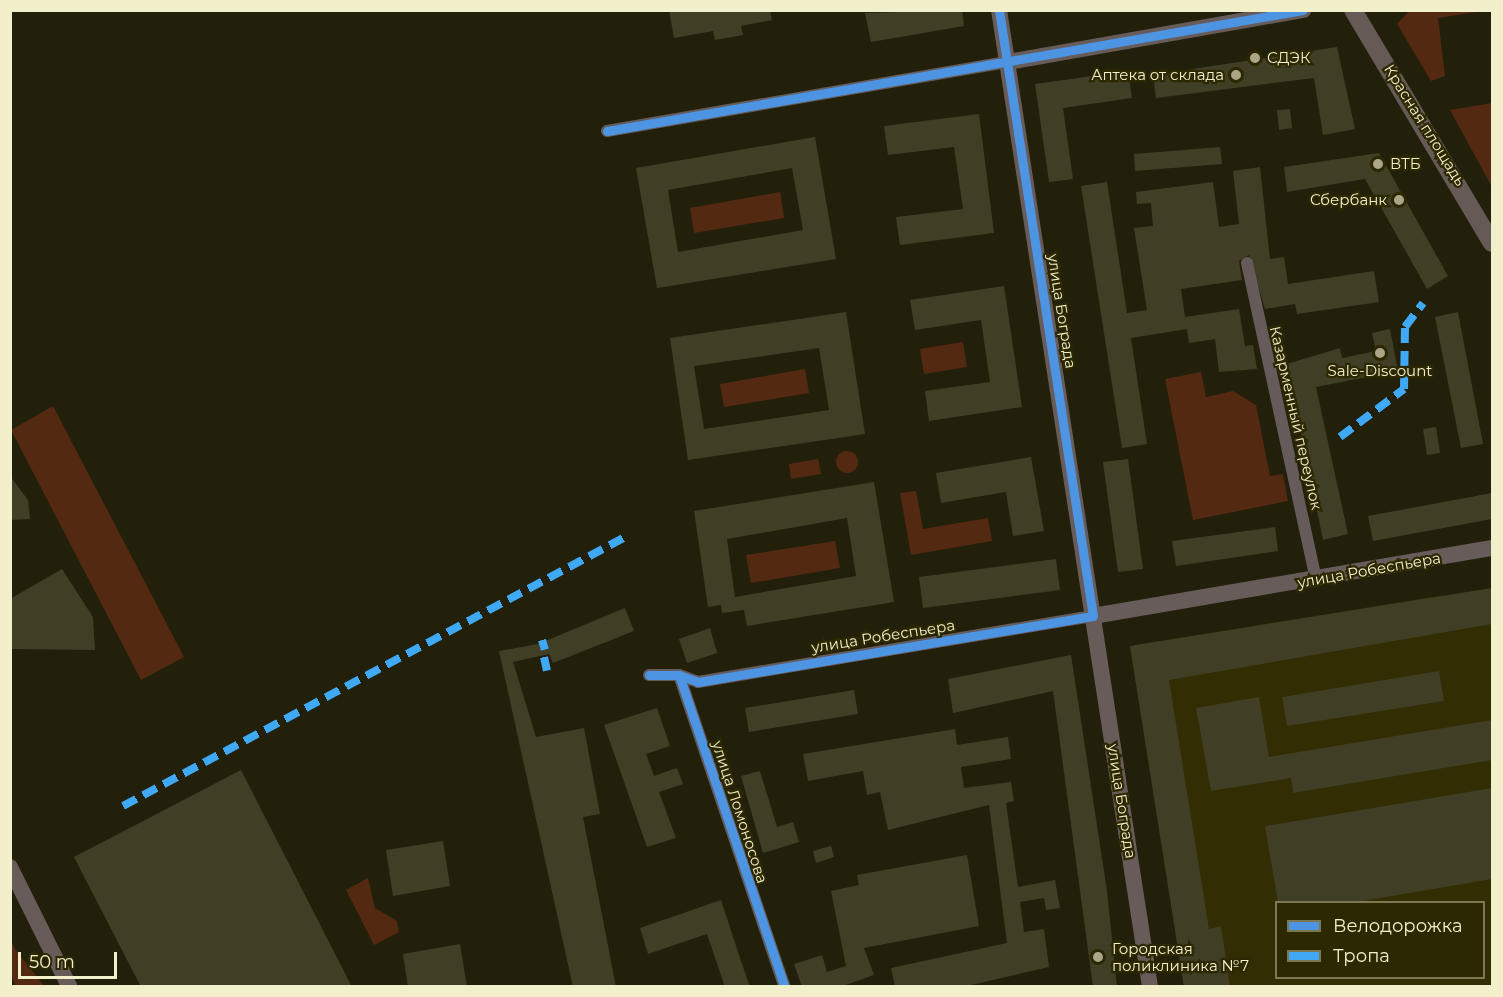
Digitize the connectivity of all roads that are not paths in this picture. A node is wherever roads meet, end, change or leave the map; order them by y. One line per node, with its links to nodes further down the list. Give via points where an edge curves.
1 (999, 10): 4 (main road, улица Бограда)
2 (1304, 10): 4 (main road)
3 (1353, 10): 6 (main road, Красная площадь)
4 (1008, 62): 5 (street); 10 (main road, улица Бограда)
5 (607, 131)
6 (1492, 243)
7 (1246, 263): 9 (street, Казарменный переулок)
8 (1492, 548): 9 (main road, улица Робеспьера)
9 (1316, 580): 10 (main road, улица Робеспьера)
10 (1093, 616): 12 (street, улица Робеспьера, via 698,682); 16 (main road, улица Бограда)
11 (649, 675): 12 (street)
12 (679, 675): 15 (street, улица Ломоносова)
13 (10, 867): 14 (main road)
14 (69, 987)
15 (784, 987)
16 (1150, 987)

